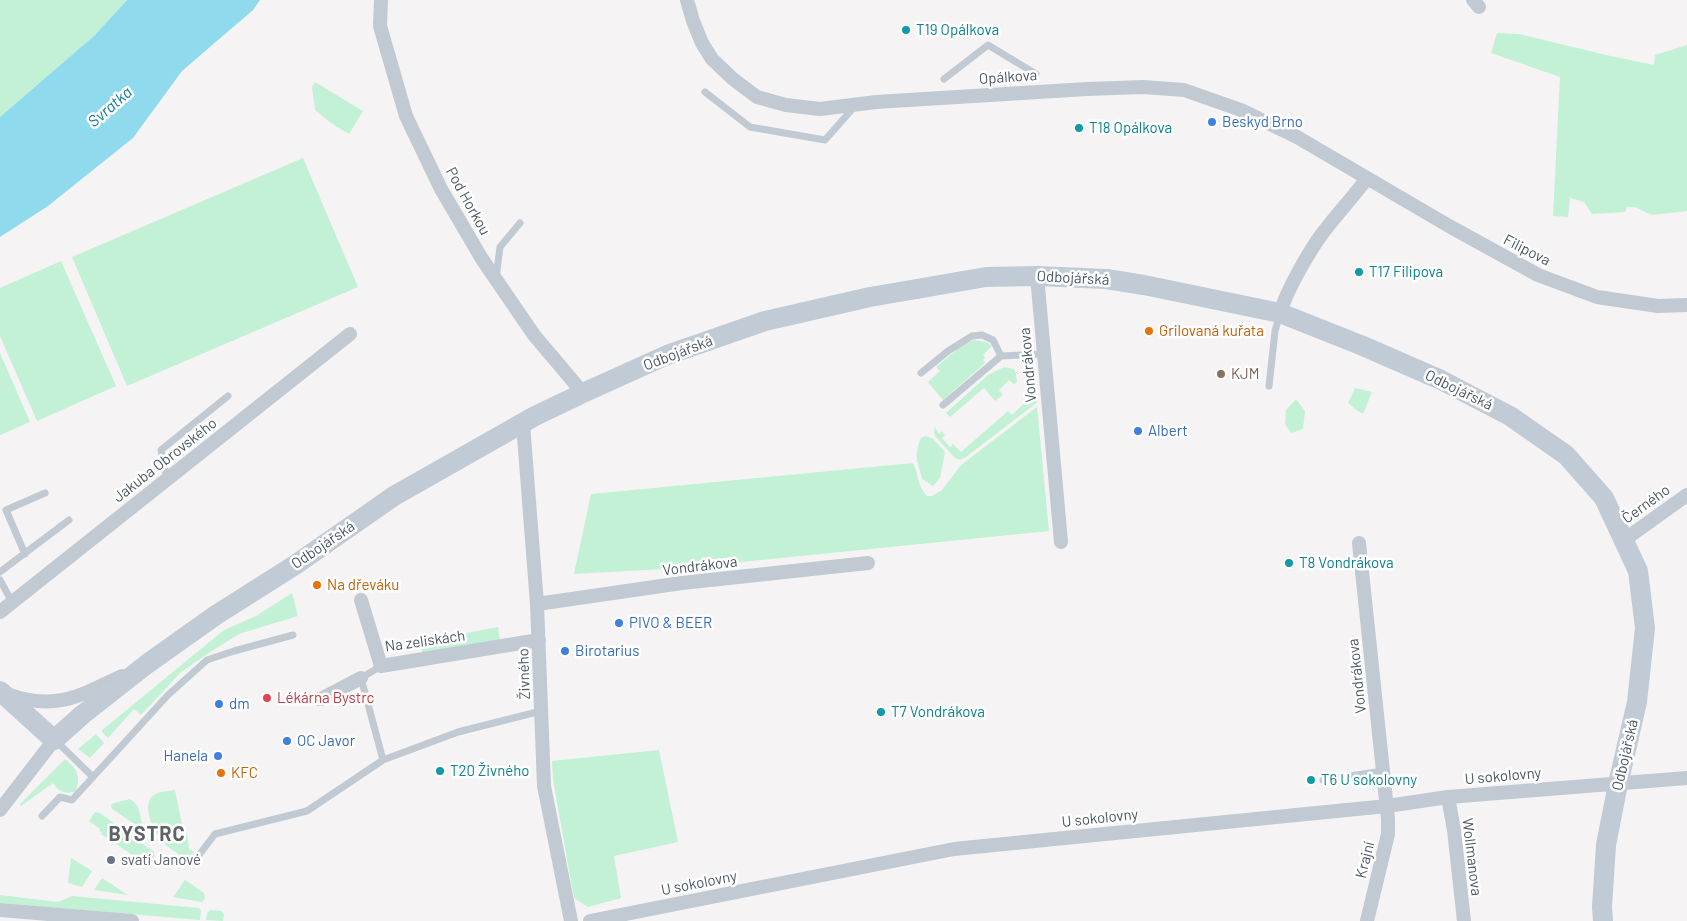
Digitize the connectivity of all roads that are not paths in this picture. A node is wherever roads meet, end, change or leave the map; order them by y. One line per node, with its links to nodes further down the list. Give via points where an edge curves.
1 (381, 0): 10 (street, Pod Horkou, via 380,26 406,116 441,189)
2 (687, 0): 6 (street, Opálkova, via 692,21 712,59 756,96 786,105 820,109)
3 (1036, 74): 4 (lane, via 988,45)
4 (944, 79)
5 (705, 92): 6 (lane, via 750,128 825,140)
6 (855, 106): 7 (street, Opálkova, via 1087,89 1143,87 1184,90 1241,110 1297,137)
7 (1367, 178): 11 (street, Filipova, via 1538,275 1597,296 1658,306); 12 (street, via 1318,239 1284,299)
8 (520, 223): 10 (lane, via 500,247)
9 (1036, 276): 12 (street, Odbojářská, via 1106,279); 14 (street, Vondrákova); 18 (street, Odbojářská, via 986,277 870,297 765,321 667,355)
10 (496, 278): 18 (street, Pod Horkou, via 534,335)
11 (1687, 305)
12 (1280, 313): 17 (lane, via 1274,332); 26 (street, Odbojářská, via 1441,380 1510,416 1566,455 1604,498)
13 (350, 334): 22 (street, Jakuba Obrovského)
14 (1043, 354): 15 (lane); 27 (street, Vondrákova)
15 (1001, 356): 16 (lane, via 993,340 972,336 948,350); 20 (lane)
16 (922, 373)
17 (1269, 386)
18 (583, 393): 21 (street, Odbojářská)
19 (228, 396): 22 (lane, via 161,450)
20 (943, 405)
21 (523, 424): 35 (street, Živného); 39 (street, Odbojářská, via 394,496)
22 (167, 479): 34 (street, Jakuba Obrovského)
23 (45, 493): 29 (lane, via 6,510)
24 (1687, 495): 26 (street, Černého)
25 (69, 520): 29 (lane)
26 (1624, 540): 51 (street, Odbojářská, via 1638,571 1645,628 1637,702)
27 (1061, 542)
28 (1359, 543): 47 (street, Vondrákova)
29 (25, 554): 31 (lane)
30 (868, 563): 35 (street, Vondrákova)
31 (0, 572)
32 (0, 580): 34 (lane)
33 (361, 600): 40 (street, Na zeliskách)
34 (12, 602): 36 (street, Jakuba Obrovského)
35 (537, 604): 38 (street, Živného)
36 (0, 612)
37 (293, 635): 48 (lane, via 207,660 168,695)
38 (539, 640): 40 (street, Na zeliskách); 44 (street, Živného)
39 (147, 664): 42 (street, Odbojářská, via 65,700 27,701); 45 (street, Odbojářská)
40 (381, 666): 41 (lane)
41 (361, 678): 43 (street); 46 (lane)
42 (0, 691): 45 (street)
43 (318, 699)
44 (541, 711): 46 (lane, via 458,732); 59 (street, Živného, via 544,786)
45 (54, 740): 48 (lane); 54 (street)
46 (383, 760): 56 (lane, via 307,811 215,834)
47 (1383, 771): 50 (lane); 53 (street, Vondrákova)
48 (93, 777): 55 (lane, via 72,800 60,797)
49 (1687, 778): 51 (street, U sokolovny)
50 (1324, 780)
51 (1618, 784): 52 (street, U sokolovny); 63 (street, Odbojářská, via 1606,845)
52 (1448, 797): 53 (street, U sokolovny); 62 (street, Wollmanova)
53 (1387, 806): 60 (street, U sokolovny, via 954,849); 61 (street, Krajní, via 1388,834)
54 (0, 810)
55 (42, 816)
56 (199, 856)
57 (0, 910): 58 (street)
58 (132, 921)
59 (571, 921)
60 (590, 921)
61 (1367, 921)
62 (1464, 921)
63 (1604, 921)

